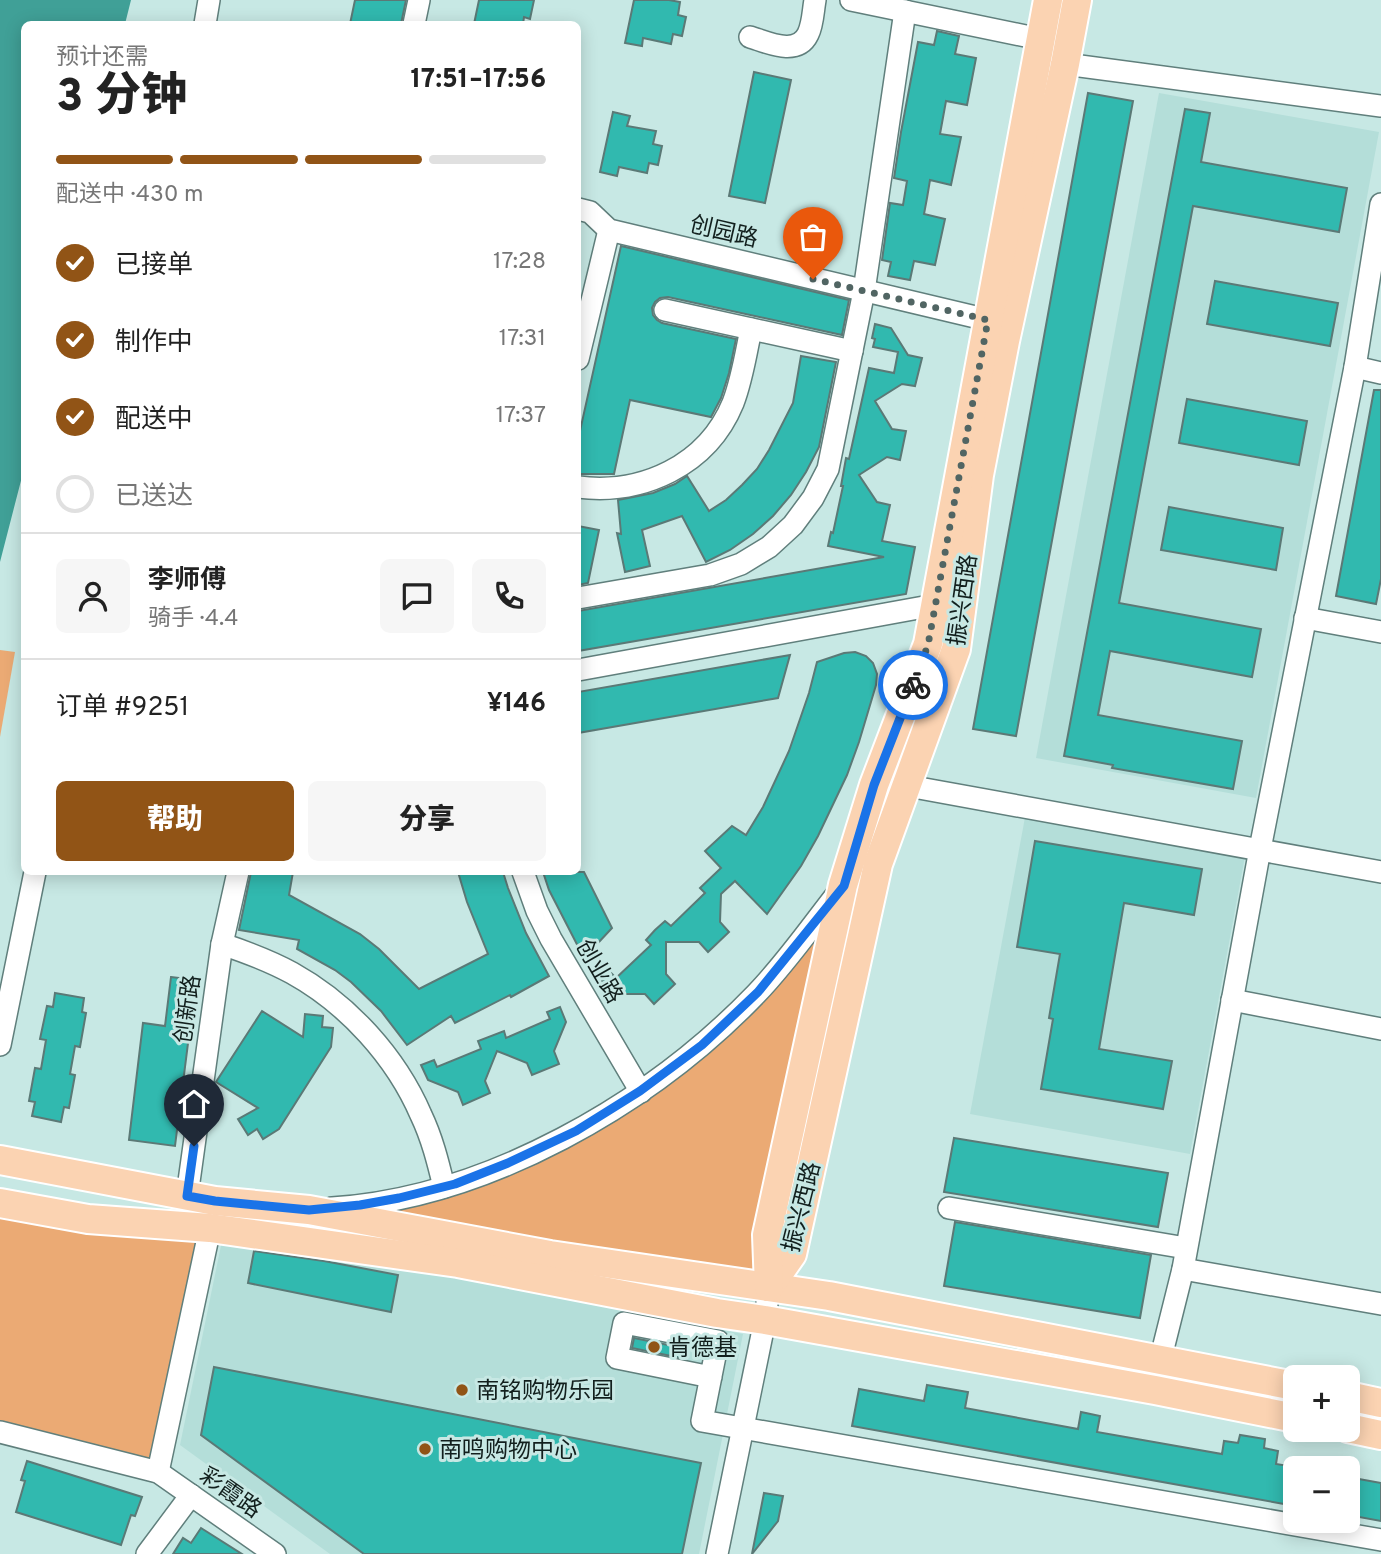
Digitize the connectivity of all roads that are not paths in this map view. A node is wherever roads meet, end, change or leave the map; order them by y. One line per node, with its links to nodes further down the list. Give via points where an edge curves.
1 (209, 0): 8 (street)
2 (419, 0): 9 (street)
3 (815, 0): 10 (street, via 808,34 801,43 787,47)
4 (851, 0): 7 (street)
5 (1048, 0): 11 (main road, 振兴西路)
6 (1077, 0): 12 (main road, 振兴西路)
7 (905, 11): 11 (street); 17 (street)
8 (206, 21)
9 (415, 21)
10 (750, 37)
11 (1040, 39): 19 (main road, 振兴西路)
12 (1065, 64): 13 (street); 31 (main road, 振兴西路, via 979,475 957,649)
13 (1381, 106)
14 (1381, 204): 23 (street)
15 (581, 210): 16 (street, 创园路)
16 (609, 230): 17 (street, 创园路); 21 (street)
17 (864, 291): 19 (street, 创园路); 22 (street)
18 (665, 310): 20 (street)
19 (988, 320): 27 (main road, 振兴西路)
20 (751, 329): 22 (street); 25 (street, via 733,403 702,448 674,469 643,483 610,489)
21 (581, 347)
22 (852, 351): 26 (street, via 828,469 793,525 769,547 710,575)
23 (1355, 368): 24 (street); 28 (street)
24 (1381, 373)
25 (581, 487)
26 (581, 597)
27 (935, 605): 30 (street); 37 (main road, 振兴西路, via 928,645 874,785)
28 (1305, 618): 29 (street); 32 (street)
29 (1381, 632)
30 (581, 669)
31 (908, 786): 32 (street); 51 (main road, 振兴西路, via 878,864 792,1254)
32 (1260, 849): 33 (street); 39 (street)
33 (1381, 872)
34 (34, 875): 41 (street)
35 (236, 875): 38 (street, 创新路)
36 (524, 875): 42 (street, 创业路, via 551,939)
37 (844, 886): 42 (street, via 758,992 702,1045); 51 (main road, 振兴西路, via 767,1236)
38 (222, 944): 44 (street, via 293,974 355,1020 403,1080 435,1150); 45 (street, 创新路)
39 (1232, 1000): 40 (street); 50 (street)
40 (1381, 1030)
41 (0, 1045)
42 (640, 1091): 44 (street, via 543,1148)
43 (0, 1160): 45 (main road)
44 (444, 1187): 48 (street, via 369,1204)
45 (187, 1196): 48 (main road)
46 (0, 1203): 49 (main road, via 88,1219)
47 (949, 1208): 50 (street)
48 (309, 1210): 51 (main road, via 550,1255)
49 (210, 1228): 53 (main road, via 458,1263); 65 (street)
50 (1184, 1258): 52 (street); 54 (street)
51 (769, 1287): 53 (street); 54 (main road)
52 (1381, 1304)
53 (765, 1320): 57 (main road); 61 (street)
54 (1160, 1361): 56 (main road); 57 (street)
55 (710, 1377): 55 (street, via 617,1359 624,1322 718,1341); 61 (street, via 702,1421)
56 (1283, 1384)
57 (1155, 1390): 60 (main road)
58 (1360, 1398): 59 (main road)
59 (1381, 1402)
60 (1283, 1416)
61 (742, 1429): 67 (street); 70 (street)
62 (1360, 1431): 64 (main road)
63 (0, 1432): 65 (street)
64 (1381, 1435)
65 (158, 1472): 66 (street, 彩霞路)
66 (191, 1496): 68 (street); 69 (street, 彩霞路)
67 (1381, 1540)
68 (147, 1554)
69 (275, 1554)
70 (716, 1554)

